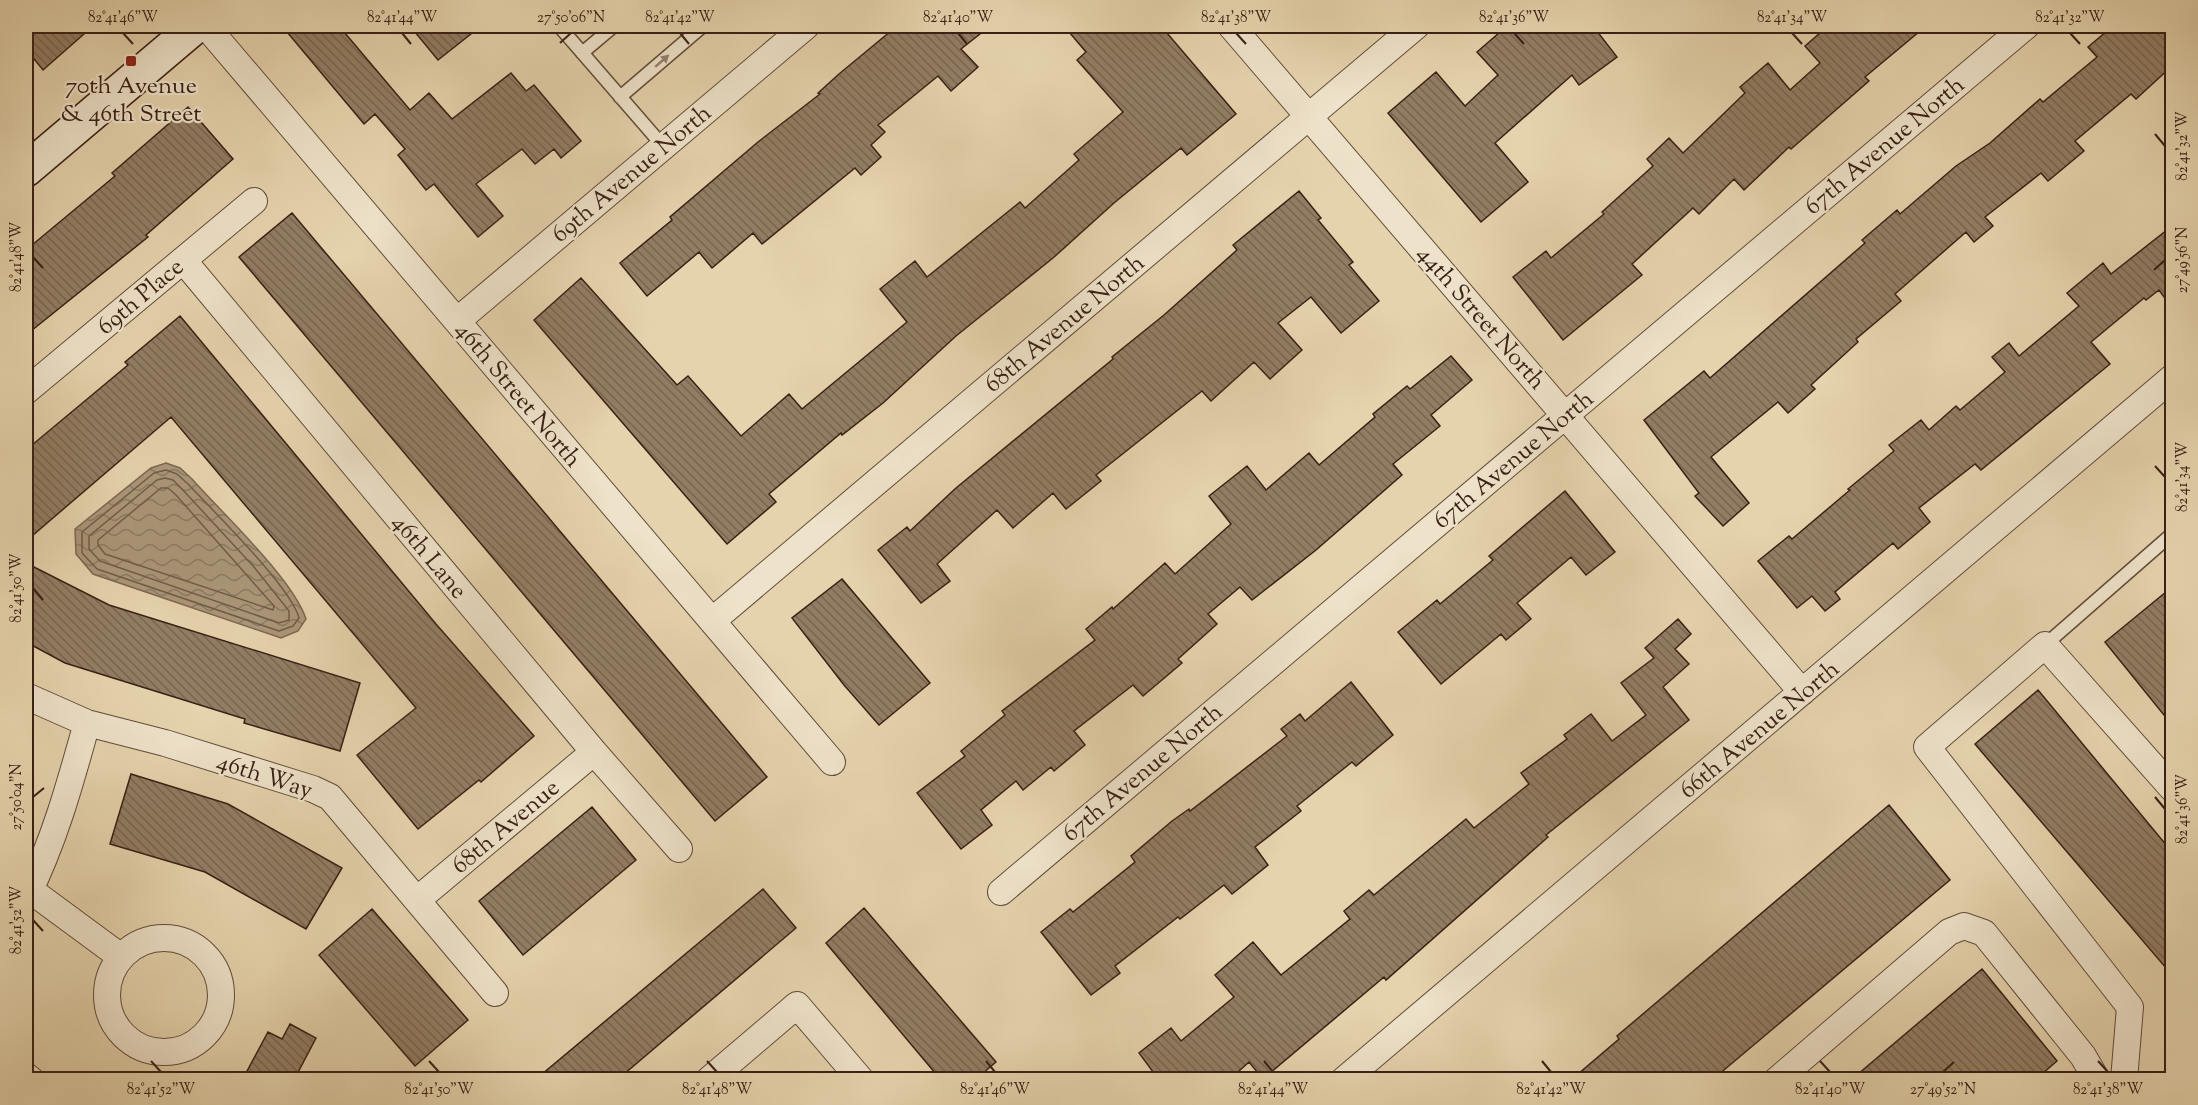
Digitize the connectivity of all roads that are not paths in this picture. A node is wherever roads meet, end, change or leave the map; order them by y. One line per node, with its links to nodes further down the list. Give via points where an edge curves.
1 (196, 26): 14 (street)
2 (206, 26): 17 (street, 46th Street North)
3 (559, 26): 10 (lane)
4 (614, 26): 10 (lane)
5 (703, 26): 11 (lane, one-way to 5)
6 (806, 26): 13 (street, 69th Avenue North)
7 (1231, 26): 12 (street, 44th Street North)
8 (1416, 26): 12 (street, 68th Avenue North)
9 (2025, 26): 20 (street, 67th Avenue North)
10 (582, 53): 11 (lane)
11 (620, 97): 13 (lane)
12 (1309, 116): 20 (street, 44th Street North); 22 (street, 68th Avenue North)
13 (663, 147): 17 (street, 69th Avenue North)
14 (26, 170)
15 (254, 201): 16 (street, 69th Place)
16 (183, 260): 19 (street, 69th Place); 27 (street, 46th Lane)
17 (457, 321): 22 (street, 46th Street North)
18 (2172, 378): 24 (street, 66th Avenue North)
19 (26, 391)
20 (1566, 414): 24 (street, 44th Street North); 32 (street, 67th Avenue North)
21 (2172, 534): 23 (lane)
22 (712, 621): 28 (street, 46th Street North)
23 (2045, 645): 29 (street); 43 (street, via 1927,747 2130,1007)
24 (1802, 692): 40 (street, 66th Avenue North)
25 (26, 696): 26 (street, 46th Way)
26 (87, 723): 31 (street, via 63,809); 33 (street, 46th Way, via 165,742 330,797)
27 (594, 752): 30 (street, 46th Lane); 33 (street, 68th Avenue)
28 (832, 762)
29 (2172, 788)
30 (679, 849)
31 (27, 892): 34 (street)
32 (1001, 892)
33 (417, 900): 35 (street, 46th Way)
34 (121, 957): 34 (street, via 110,973 108,1011 130,1042 166,1053 185,1049 214,1025 221,1007 222,988 217,970 198,948 172,938 153,938 135,945)
35 (495, 993)
36 (26, 1076): 37 (street)
37 (31, 1080)
38 (709, 1080): 39 (street, via 797,1005)
39 (861, 1080)
40 (1344, 1080)
41 (1777, 1080): 42 (street, via 1949,932 1964,926 1984,933 2083,1056)
42 (2097, 1080)
43 (2124, 1080)

